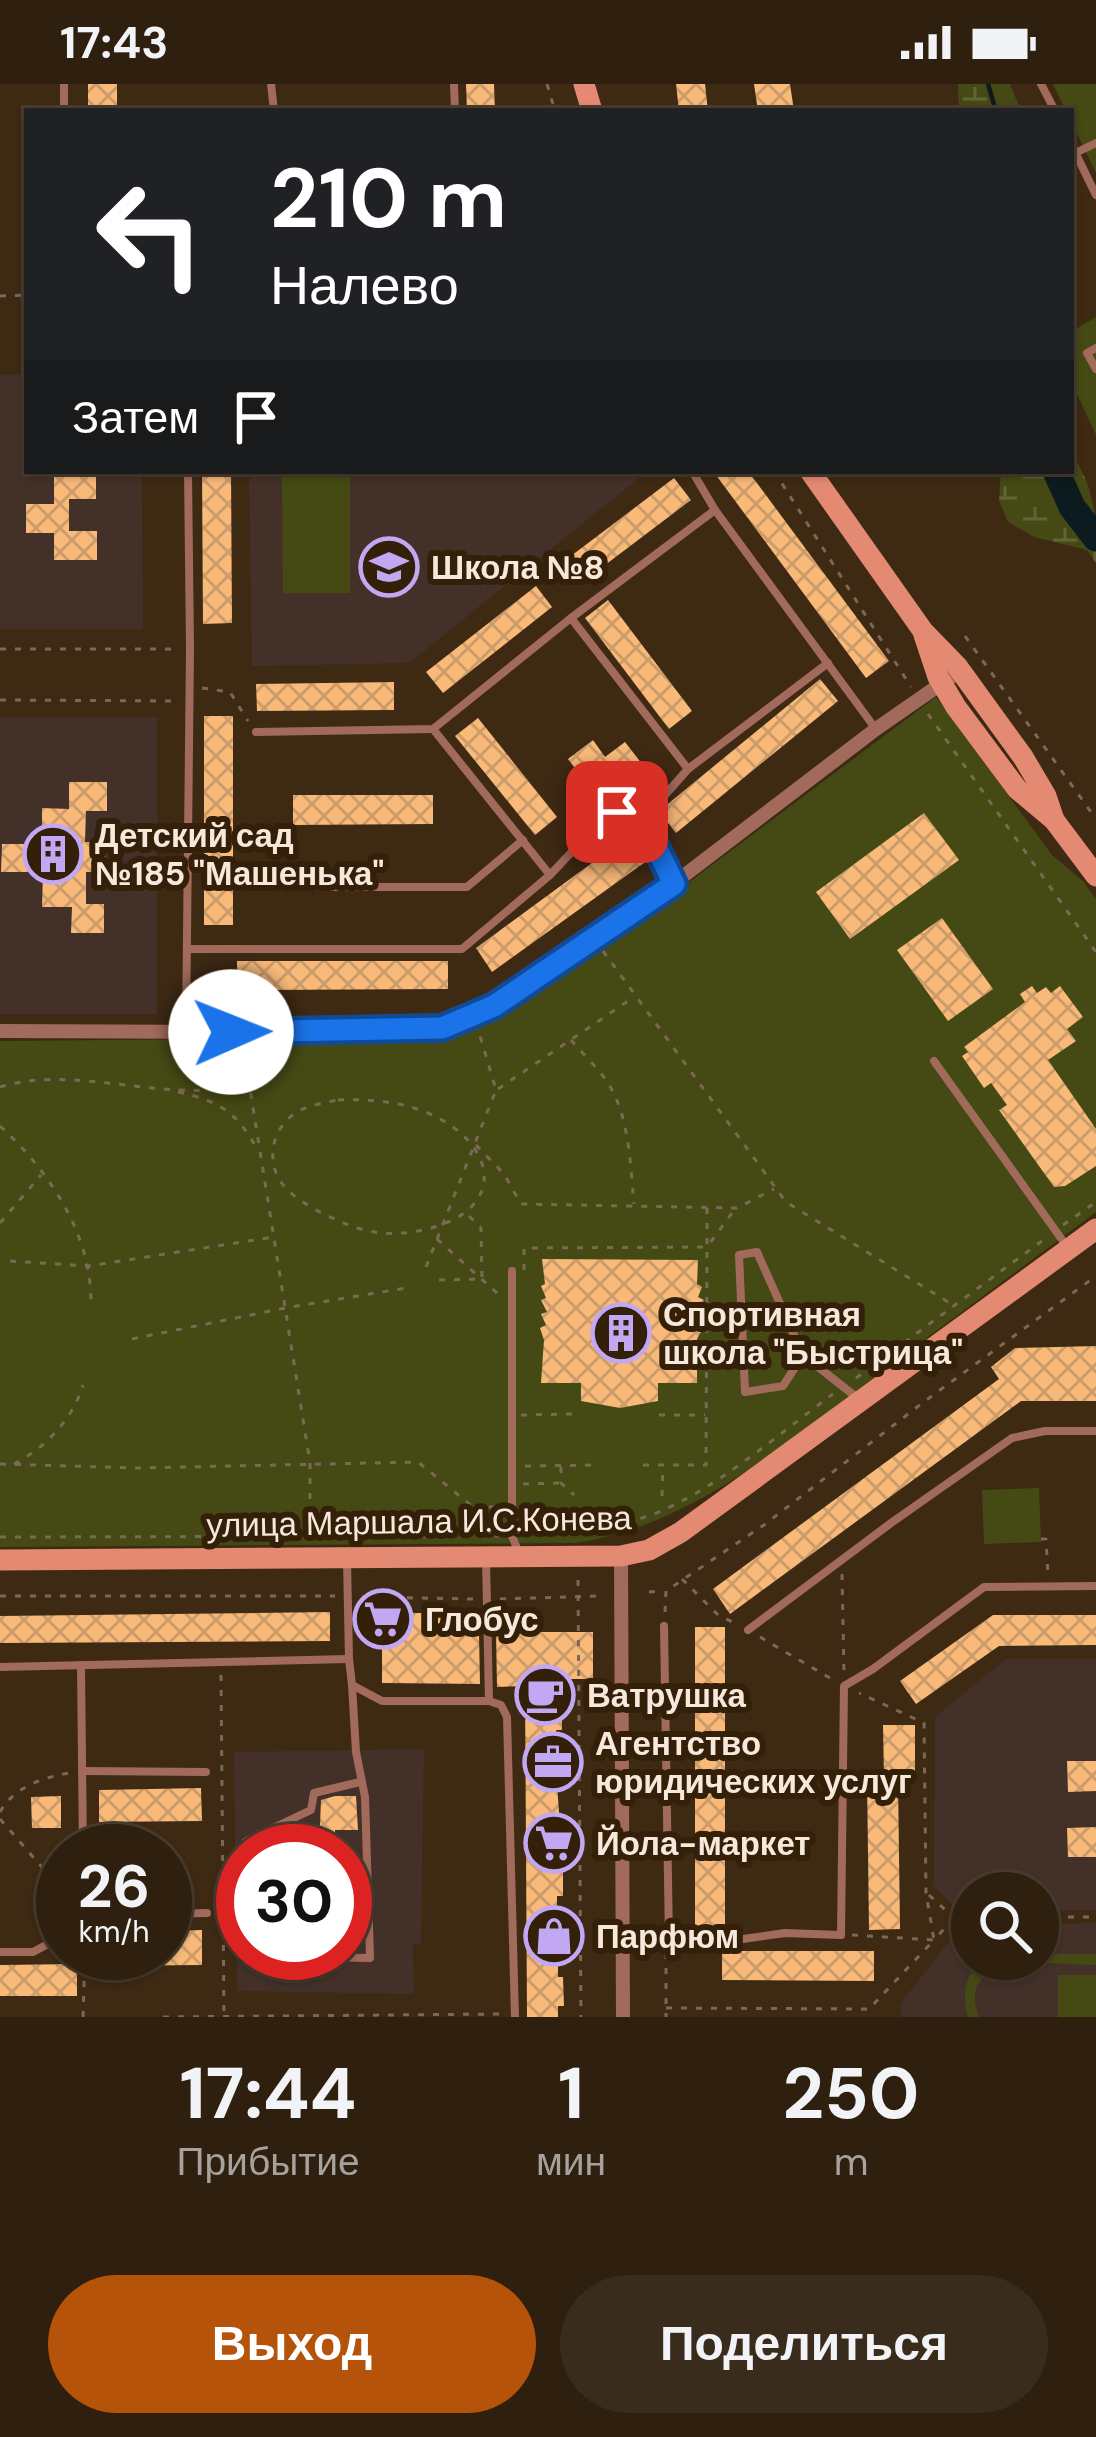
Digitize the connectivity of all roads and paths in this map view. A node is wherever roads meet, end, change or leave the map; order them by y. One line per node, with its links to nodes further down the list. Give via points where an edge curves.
1 (1074, 151): 2 (lane)
2 (1096, 195)
3 (1096, 348): 4 (lane, via 1087,353)
4 (1096, 369)
5 (188, 474): 13 (lane)
6 (694, 474): 9 (lane)
7 (776, 474): 19 (path)
8 (812, 474): 11 (main road)
9 (715, 510): 10 (lane); 15 (lane)
10 (571, 618): 23 (lane); 26 (lane)
11 (923, 631): 16 (main road); 17 (main road)
12 (965, 636): 27 (path)
13 (190, 649): 14 (path); 18 (lane)
14 (0, 650)
15 (828, 662): 24 (lane); 26 (lane)
16 (961, 670): 17 (street); 29 (main road, via 1037,780)
17 (940, 683): 24 (street); 29 (main road, via 1017,789)
18 (189, 687): 21 (lane); 25 (path, via 230,692)
19 (912, 688)
20 (0, 700): 21 (path)
21 (189, 701): 36 (lane)
22 (927, 712): 37 (path)
23 (433, 729): 25 (lane); 30 (lane)
24 (876, 729): 33 (street)
25 (256, 732)
26 (688, 769): 28 (lane)
27 (1096, 819)
28 (643, 820): 31 (lane, via 617,812); 33 (lane)
29 (1054, 820): 32 (main road)
30 (523, 840): 31 (lane); 34 (lane, via 466,887)
31 (550, 875): 36 (lane, via 462,949)
32 (1096, 876)
33 (674, 884): 35 (street)
34 (315, 887)
35 (594, 938): 38 (path); 41 (street, via 494,1006 442,1028)
36 (188, 950): 41 (lane)
37 (1096, 952)
38 (635, 996): 42 (path); 45 (path)
39 (476, 1021): 48 (path)
40 (0, 1031): 41 (street)
41 (186, 1032)
42 (571, 1040): 48 (path); 56 (path, via 620,1110)
43 (934, 1061): 64 (lane)
44 (703, 1074): 45 (path)
45 (696, 1079): 54 (path)
46 (0, 1087): 47 (path, via 67,1081)
47 (169, 1090): 52 (path, via 230,1111); 52 (path, via 250,1089)
48 (496, 1090): 50 (path)
49 (0, 1126): 53 (path)
50 (473, 1143): 51 (path, via 416,1108 338,1100 285,1121); 56 (path, via 521,1204); 59 (path, via 483,1181); 61 (path)
51 (272, 1158): 52 (path); 61 (path, via 293,1195 360,1229 401,1234)
52 (262, 1159): 63 (path)
53 (43, 1174): 60 (path); 67 (path)
54 (776, 1188): 58 (path); 75 (path, via 785,1202)
55 (1096, 1202): 64 (path)
56 (634, 1206): 57 (path)
57 (707, 1207): 58 (path); 65 (path)
58 (736, 1208): 65 (path)
59 (466, 1213): 61 (path); 72 (path, via 482,1228 482,1280)
60 (0, 1223)
61 (443, 1225): 68 (path)
62 (1096, 1229): 64 (main road, улица Маршала И.С.Конева)
63 (274, 1237): 67 (path); 76 (path)
64 (1062, 1240): 75 (path); 80 (main road, улица Маршала И.С.Конева)
65 (707, 1247): 70 (path, via 524,1248); 82 (path)
66 (10, 1261): 67 (path)
67 (89, 1265): 74 (path)
68 (426, 1267)
69 (512, 1271): 97 (lane)
70 (524, 1271)
71 (1096, 1276): 110 (path)
72 (440, 1280)
73 (406, 1288): 76 (path)
74 (91, 1301)
75 (954, 1306): 80 (path)
76 (285, 1308): 77 (path); 84 (path)
77 (132, 1339)
78 (803, 1355): 78 (lane, via 757,1252 739,1255 745,1392 783,1385); 80 (lane)
79 (82, 1385): 86 (path, via 57,1431)
80 (854, 1393): 101 (path, via 663,1510); 103 (main road, улица Маршала И.С.Конева, via 681,1532)
81 (659, 1414): 82 (path)
82 (706, 1414): 91 (path, via 706,1466)
83 (1096, 1431): 106 (lane, via 1012,1438)
84 (310, 1462): 86 (path); 96 (path, via 418,1462); 98 (path)
85 (0, 1464): 86 (path)
86 (12, 1465)
87 (523, 1466): 88 (path)
88 (561, 1466): 89 (path); 92 (path)
89 (598, 1466)
90 (634, 1466): 91 (path)
91 (663, 1466): 95 (path)
92 (561, 1483): 93 (path); 94 (path)
93 (523, 1484)
94 (574, 1495)
95 (662, 1496)
96 (472, 1507): 97 (path); 102 (path)
97 (512, 1508): 101 (lane)
98 (310, 1536): 99 (path); 102 (path)
99 (0, 1538)
100 (1041, 1539): 108 (path)
101 (517, 1546): 102 (main road, улица Маршала И.С.Конева); 102 (path); 103 (main road, улица Маршала И.С.Конева)
102 (490, 1547): 104 (main road, улица Маршала И.С.Конева); 116 (lane)
103 (621, 1556): 144 (street)
104 (347, 1558): 105 (main road, улица Маршала И.С.Конева); 114 (lane)
105 (0, 1560)
106 (842, 1560): 118 (lane); 124 (path)
107 (578, 1580): 115 (path)
108 (1050, 1586): 109 (lane); 124 (lane, via 984,1587)
109 (1096, 1586)
110 (665, 1591): 111 (path); 117 (path)
111 (650, 1592)
112 (0, 1596): 114 (path)
113 (600, 1596): 115 (path)
114 (348, 1597): 116 (path); 119 (lane)
115 (578, 1597): 116 (path); 153 (path)
116 (488, 1600): 125 (lane)
117 (664, 1626): 143 (lane)
118 (748, 1630)
119 (349, 1659): 120 (lane); 123 (lane)
120 (221, 1662): 121 (lane); 150 (path)
121 (81, 1665): 122 (lane); 126 (lane)
122 (0, 1666)
123 (352, 1685): 125 (lane, via 382,1701); 128 (lane)
124 (844, 1686): 141 (lane)
125 (489, 1701): 149 (lane, via 507,1718)
126 (82, 1771): 127 (lane); 129 (path, via 41,1778 6,1801); 130 (lane)
127 (206, 1772)
128 (360, 1782): 131 (lane, via 314,1792 311,1810); 132 (lane)
129 (0, 1815): 133 (path)
130 (83, 1824)
131 (282, 1824)
132 (366, 1824)
133 (36, 1859)
134 (926, 1893): 137 (path)
135 (192, 1913): 136 (lane)
136 (207, 1913)
137 (951, 1915)
138 (1096, 1916): 139 (path)
139 (1059, 1917)
140 (951, 1921): 142 (path)
141 (841, 1935): 142 (path); 143 (lane)
142 (934, 1940): 148 (path, via 869,2009)
143 (669, 1941): 144 (lane); 148 (path)
144 (624, 1947): 154 (street)
145 (36, 1950): 146 (lane)
146 (0, 1952)
147 (84, 1980): 151 (path)
148 (665, 2008): 155 (path)
149 (514, 2015): 150 (path)
150 (224, 2016): 152 (path)
151 (83, 2017)
152 (163, 2017)
153 (581, 2017)
154 (623, 2017)
155 (665, 2017)

